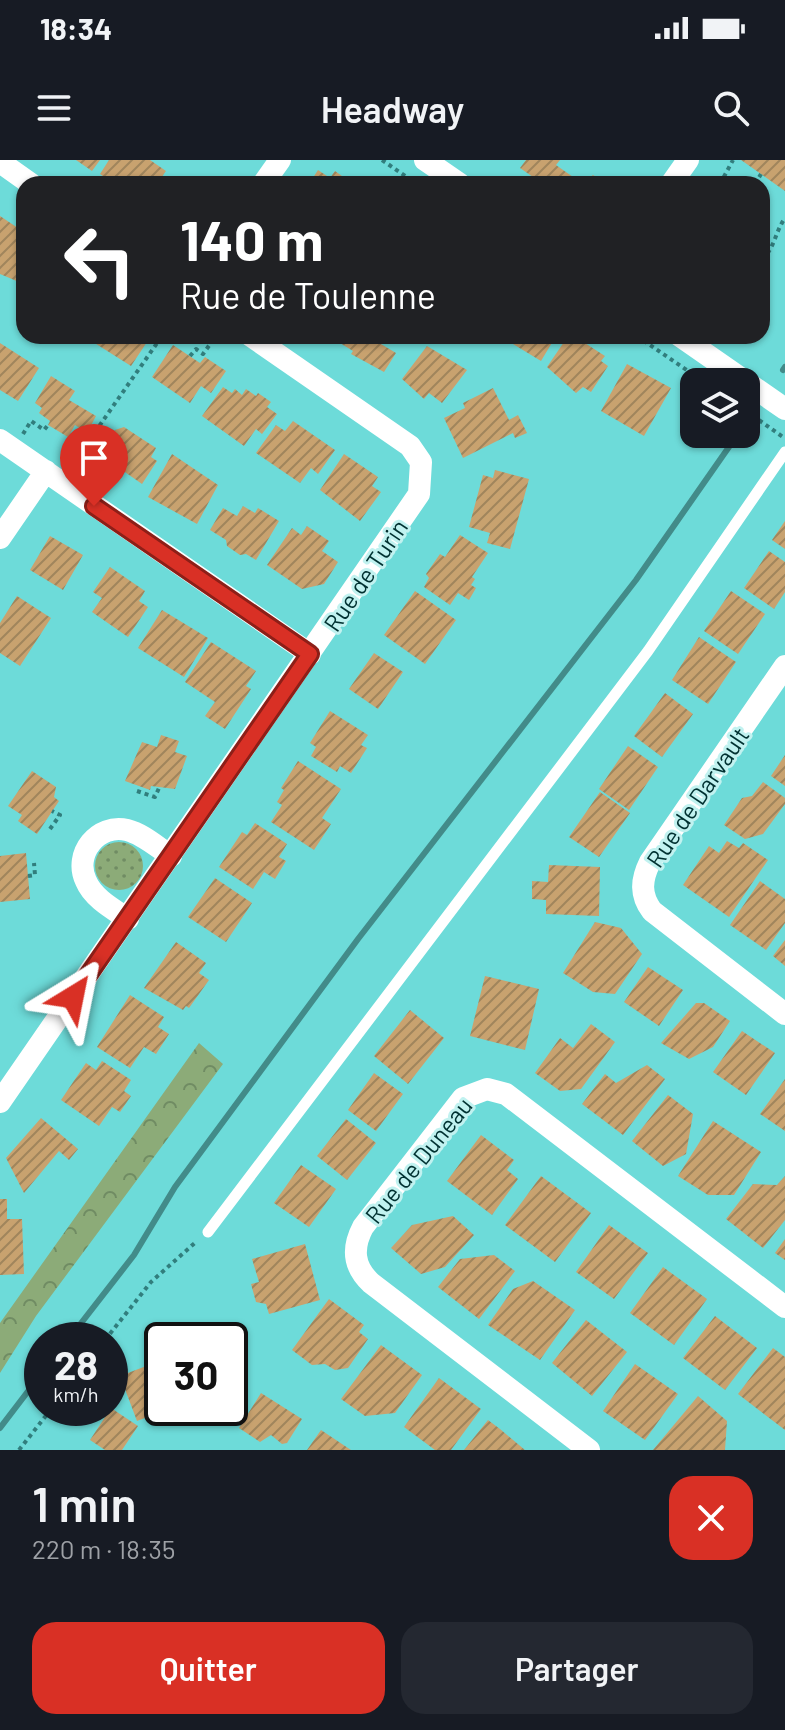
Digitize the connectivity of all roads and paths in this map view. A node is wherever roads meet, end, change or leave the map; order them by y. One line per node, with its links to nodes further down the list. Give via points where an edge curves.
1 (382, 160): 5 (path)
2 (425, 160): 6 (street)
3 (0, 162): 4 (street)
4 (20, 176)
5 (405, 176)
6 (448, 176)
7 (785, 218): 8 (path)
8 (770, 250)
9 (156, 344): 22 (path)
10 (210, 344): 14 (path, via 203,354 196,349)
11 (263, 344): 24 (street, Rue de Turin, via 410,446 421,462 422,484 414,503)
12 (649, 344): 15 (path)
13 (692, 344): 16 (street)
14 (190, 356)
15 (684, 368)
16 (785, 409)
17 (760, 421): 19 (path)
18 (48, 425): 20 (path, via 44,430 31,421)
19 (785, 438)
20 (6, 444): 22 (street)
21 (785, 452): 36 (lane, via 648,651)
22 (57, 471): 23 (street); 24 (street)
23 (0, 538)
24 (310, 654): 30 (street, Rue de Turin)
25 (785, 666): 34 (street, Rue de Darvault, via 642,881 652,911)
26 (159, 788): 27 (path, via 155,797)
27 (137, 791)
28 (52, 811): 29 (path, via 60,815)
29 (50, 829)
30 (171, 856): 33 (street, Rue de Turin); 33 (street, via 129,830 107,831 90,842 82,863 87,884)
31 (34, 863): 32 (path, via 35,875)
32 (28, 876)
33 (128, 919): 35 (street, Rue de Turin)
34 (785, 1014)
35 (0, 1102)
36 (208, 1232): 38 (path, via 151,1282)
37 (785, 1307): 41 (street, Rue de Duneau, via 506,1094 487,1089 463,1098 363,1227 355,1246 357,1266 371,1283)
38 (119, 1322)
39 (38, 1426): 40 (path)
40 (19, 1450)
41 (589, 1450)

